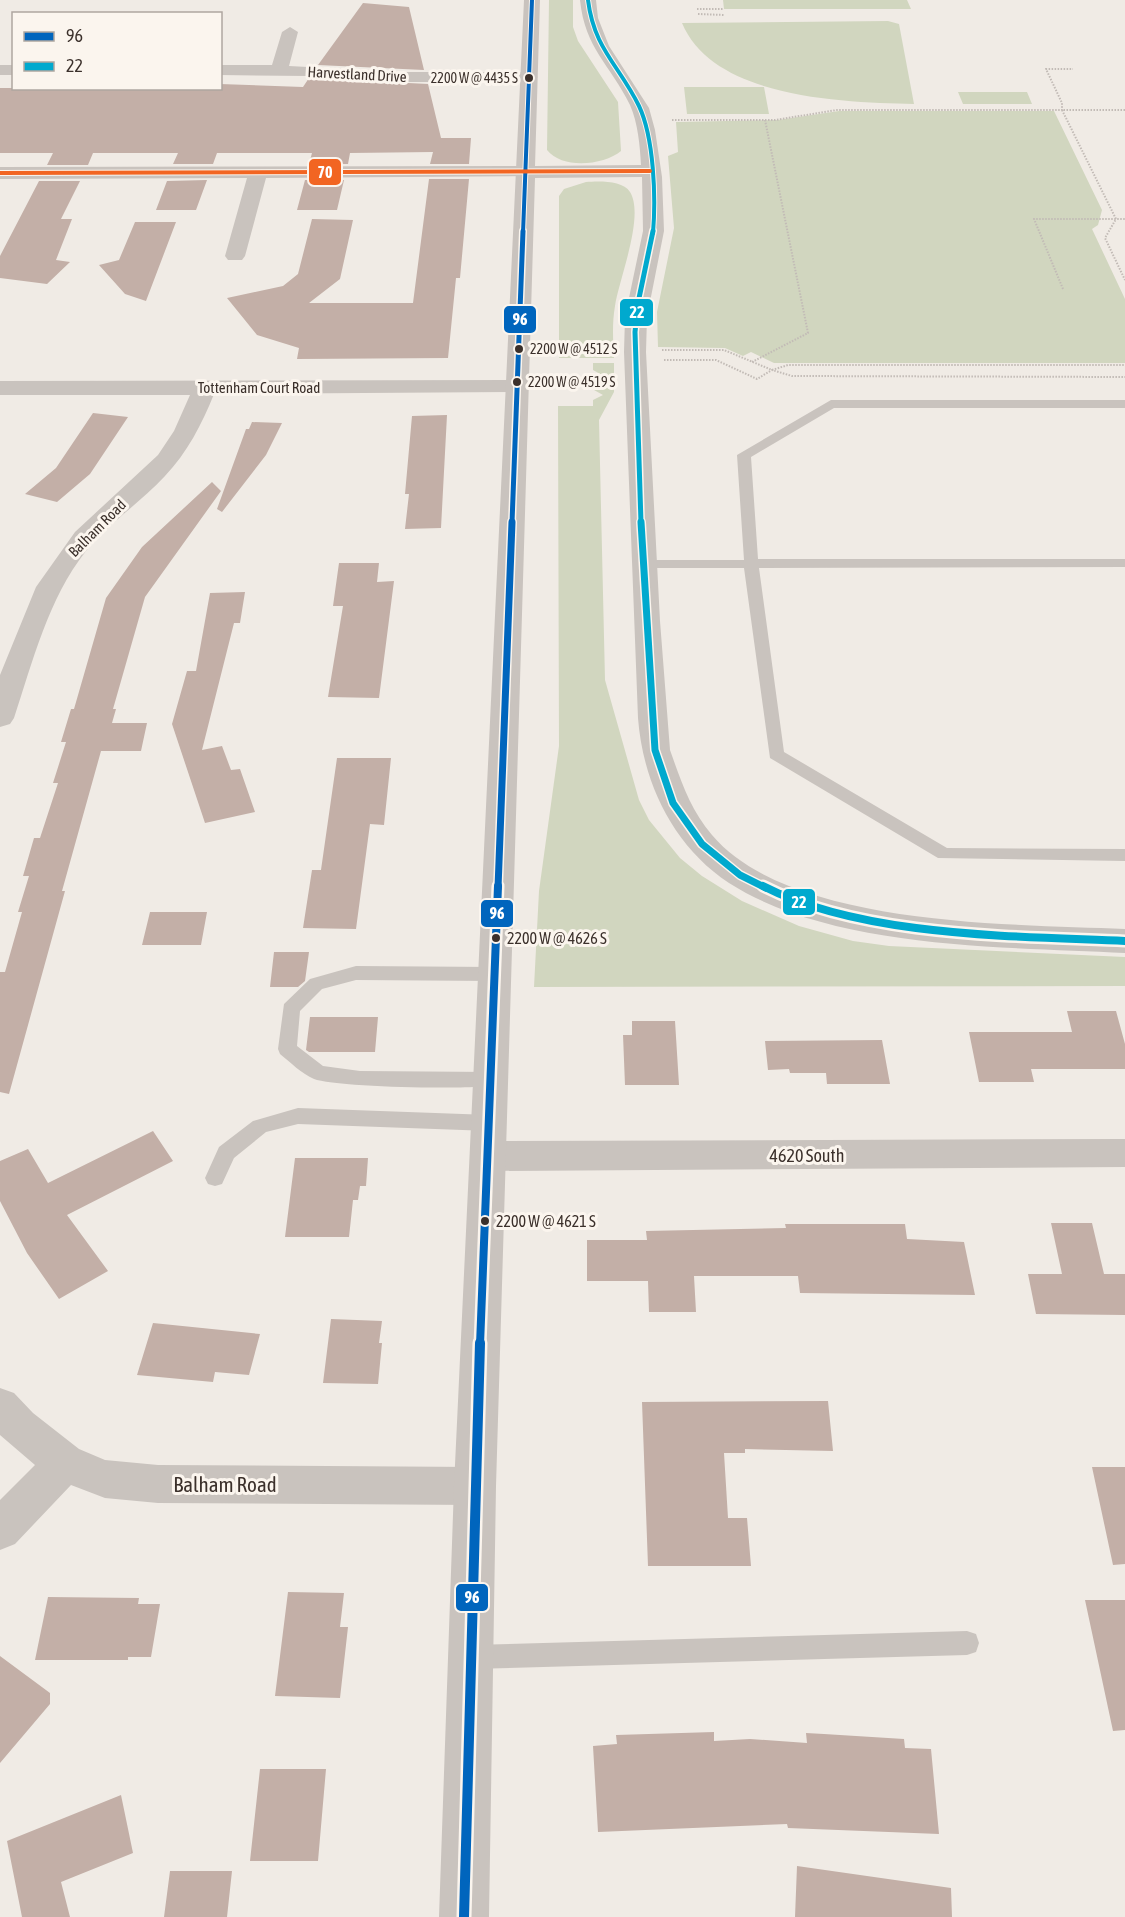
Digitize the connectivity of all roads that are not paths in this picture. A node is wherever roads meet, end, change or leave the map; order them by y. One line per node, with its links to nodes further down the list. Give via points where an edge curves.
1 (532, 0): 6 (street)
2 (588, 0): 7 (street, via 600,49 641,110)
3 (290, 32): 5 (street)
4 (222, 70): 5 (street, Harvestland Drive)
5 (279, 70): 6 (street, Harvestland Drive, via 402,77)
6 (529, 77): 8 (street)
7 (650, 171): 8 (street); 17 (street, via 654,217 635,331)
8 (526, 172): 10 (street); 13 (street)
9 (0, 173): 10 (street)
10 (258, 173): 11 (street)
11 (235, 256)
12 (205, 387): 13 (street, Tottenham Court Road); 14 (street, Tottenham Court Road); 19 (street, Balham Road, via 173,452 76,546 54,577 33,623)
13 (518, 387): 22 (street)
14 (0, 388)
15 (1125, 404): 18 (lane, via 831,404 744,455)
16 (1125, 563): 18 (lane)
17 (644, 564): 18 (lane); 21 (street, via 653,728 660,774 673,805 693,836 734,871 790,901 848,918 909,928)
18 (751, 564): 20 (lane, via 776,754 944,854)
19 (0, 718)
20 (1125, 855)
21 (1125, 941)
22 (494, 974): 23 (street); 23 (lane, via 357,973 316,984 291,1009 287,1049 318,1073 360,1078)
23 (492, 1079): 24 (street)
24 (489, 1139): 25 (street, 4620 South); 26 (lane, via 298,1116 260,1126 226,1153); 29 (street)
25 (1125, 1152)
26 (215, 1178)
27 (0, 1406): 28 (street, Balham Road)
28 (64, 1463): 29 (street, Balham Road, via 105,1479 158,1484); 30 (street)
29 (475, 1486): 32 (street)
30 (0, 1530)
31 (967, 1643): 32 (lane)
32 (471, 1657): 33 (street)
33 (464, 1917)

